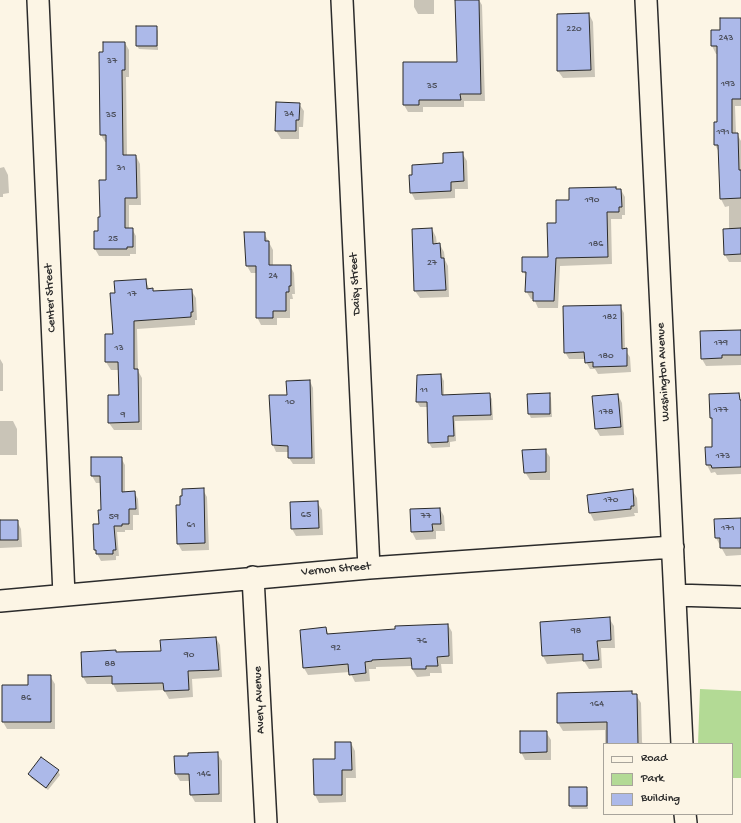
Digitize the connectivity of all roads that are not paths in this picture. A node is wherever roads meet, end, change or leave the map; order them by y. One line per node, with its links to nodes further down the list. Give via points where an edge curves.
1 (38, 0): 7 (street, Center Street)
2 (342, 0): 5 (street, Daisy Street)
3 (646, 0): 4 (street, Washington Avenue)
4 (673, 547): 5 (street, Vernon Street); 8 (street, Washington Avenue)
5 (369, 568): 6 (street, Vernon Street)
6 (253, 577): 7 (street, Vernon Street); 12 (street, Avery Avenue)
7 (64, 595): 10 (street, Vernon Street)
8 (675, 595): 9 (street); 11 (street, Washington Avenue)
9 (741, 597)
10 (0, 601)
11 (682, 743)
12 (266, 823)

